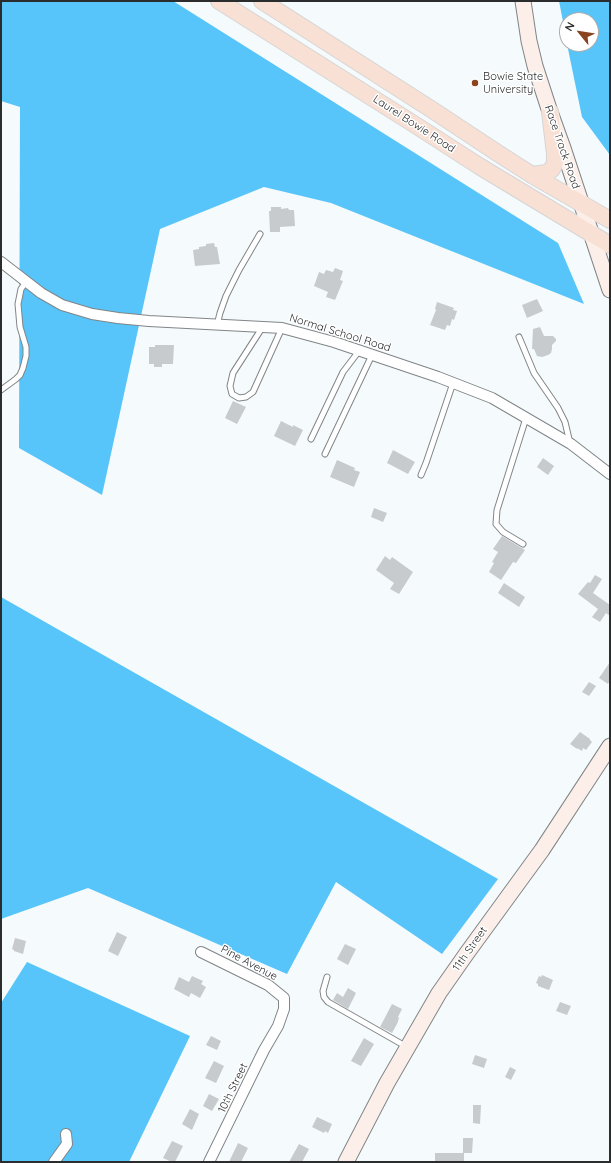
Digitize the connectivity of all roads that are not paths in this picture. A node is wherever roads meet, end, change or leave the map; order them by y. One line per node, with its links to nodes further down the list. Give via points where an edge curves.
1 (219, 1): 9 (main road, Laurel Bowie Road)
2 (262, 1): 5 (main road, Laurel Bowie Road)
3 (523, 1): 4 (main road, Race Track Road, via 529,41)
4 (550, 112): 5 (main road, via 555,163 547,173); 6 (main road, Race Track Road)
5 (532, 175): 6 (main road, Laurel Bowie Road)
6 (581, 204): 7 (main road, Laurel Bowie Road); 9 (main road, Race Track Road)
7 (610, 220)
8 (260, 234): 14 (lane, via 232,283)
9 (591, 234): 10 (main road, Laurel Bowie Road); 13 (main road, Race Track Road)
10 (610, 245)
11 (1, 262): 12 (street, Normal School Road)
12 (26, 282): 14 (street, Normal School Road, via 62,305 92,314); 21 (lane, via 21,289 18,304 26,356 20,375)
13 (610, 290)
14 (217, 325): 15 (street, Normal School Road)
15 (263, 327): 16 (street, Normal School Road); 16 (lane, via 233,373 230,386 232,394 239,398 246,397 252,392)
16 (282, 328): 18 (street, Normal School Road)
17 (519, 336): 24 (lane, via 534,373 565,422)
18 (359, 351): 19 (street, Normal School Road); 23 (lane, via 343,372)
19 (372, 355): 20 (street, Normal School Road); 25 (lane)
20 (453, 383): 22 (street, Normal School Road, via 492,398); 27 (lane)
21 (1, 390)
22 (526, 418): 24 (street, Normal School Road); 28 (lane, via 496,517 496,524 503,532)
23 (311, 439)
24 (570, 444): 26 (street, Normal School Road)
25 (325, 454)
26 (610, 474)
27 (421, 475)
28 (523, 544)
29 (610, 746): 33 (main road, 11th Street, via 542,850 467,953)
30 (201, 952): 32 (street, Pine Avenue, via 268,985)
31 (327, 977): 33 (lane, via 323,991 328,1002)
32 (284, 998): 36 (street, 10th Street, via 284,1009 278,1026)
33 (407, 1047): 37 (main road, 11th Street)
34 (66, 1134): 35 (street, via 67,1144)
35 (54, 1162)
36 (209, 1162)
37 (346, 1162)

